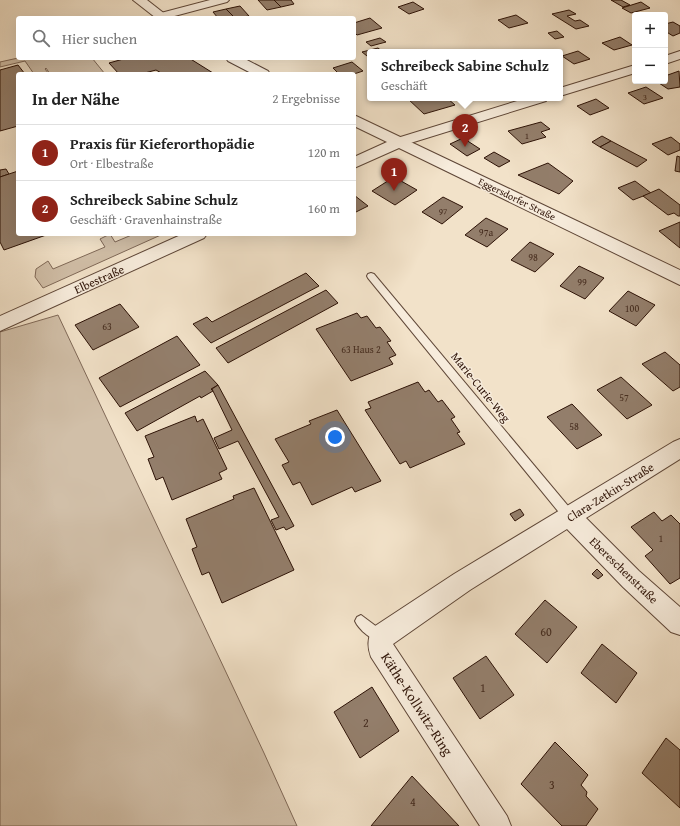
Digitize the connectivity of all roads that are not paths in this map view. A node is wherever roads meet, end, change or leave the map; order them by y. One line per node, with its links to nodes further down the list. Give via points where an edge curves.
1 (139, 0): 3 (street)
2 (223, 0): 4 (street)
3 (162, 16)
4 (167, 16)
5 (680, 55): 6 (street)
6 (668, 59)
7 (237, 60): 9 (street)
8 (632, 70): 10 (street)
9 (259, 72)
10 (563, 91)
11 (531, 101): 13 (street)
12 (356, 121): 13 (street, Eggersdorfer Straße)
13 (398, 142): 14 (street); 17 (street, Eggersdorfer Straße)
14 (356, 162)
15 (194, 236): 18 (street, Elbestraße)
16 (371, 276): 20 (lane, Marie-Curie-Weg)
17 (680, 278)
18 (0, 324)
19 (680, 448): 20 (street, Clara-Zetkin-Straße)
20 (570, 517): 21 (street, Clara-Zetkin-Straße); 23 (street, Ebereschenstraße, via 631,579)
21 (539, 534): 24 (street, Käthe-Kollwitz-Ring)
22 (361, 621): 24 (lane)
23 (680, 623)
24 (381, 637): 25 (street, Käthe-Kollwitz-Ring, via 380,648)
25 (496, 826)

